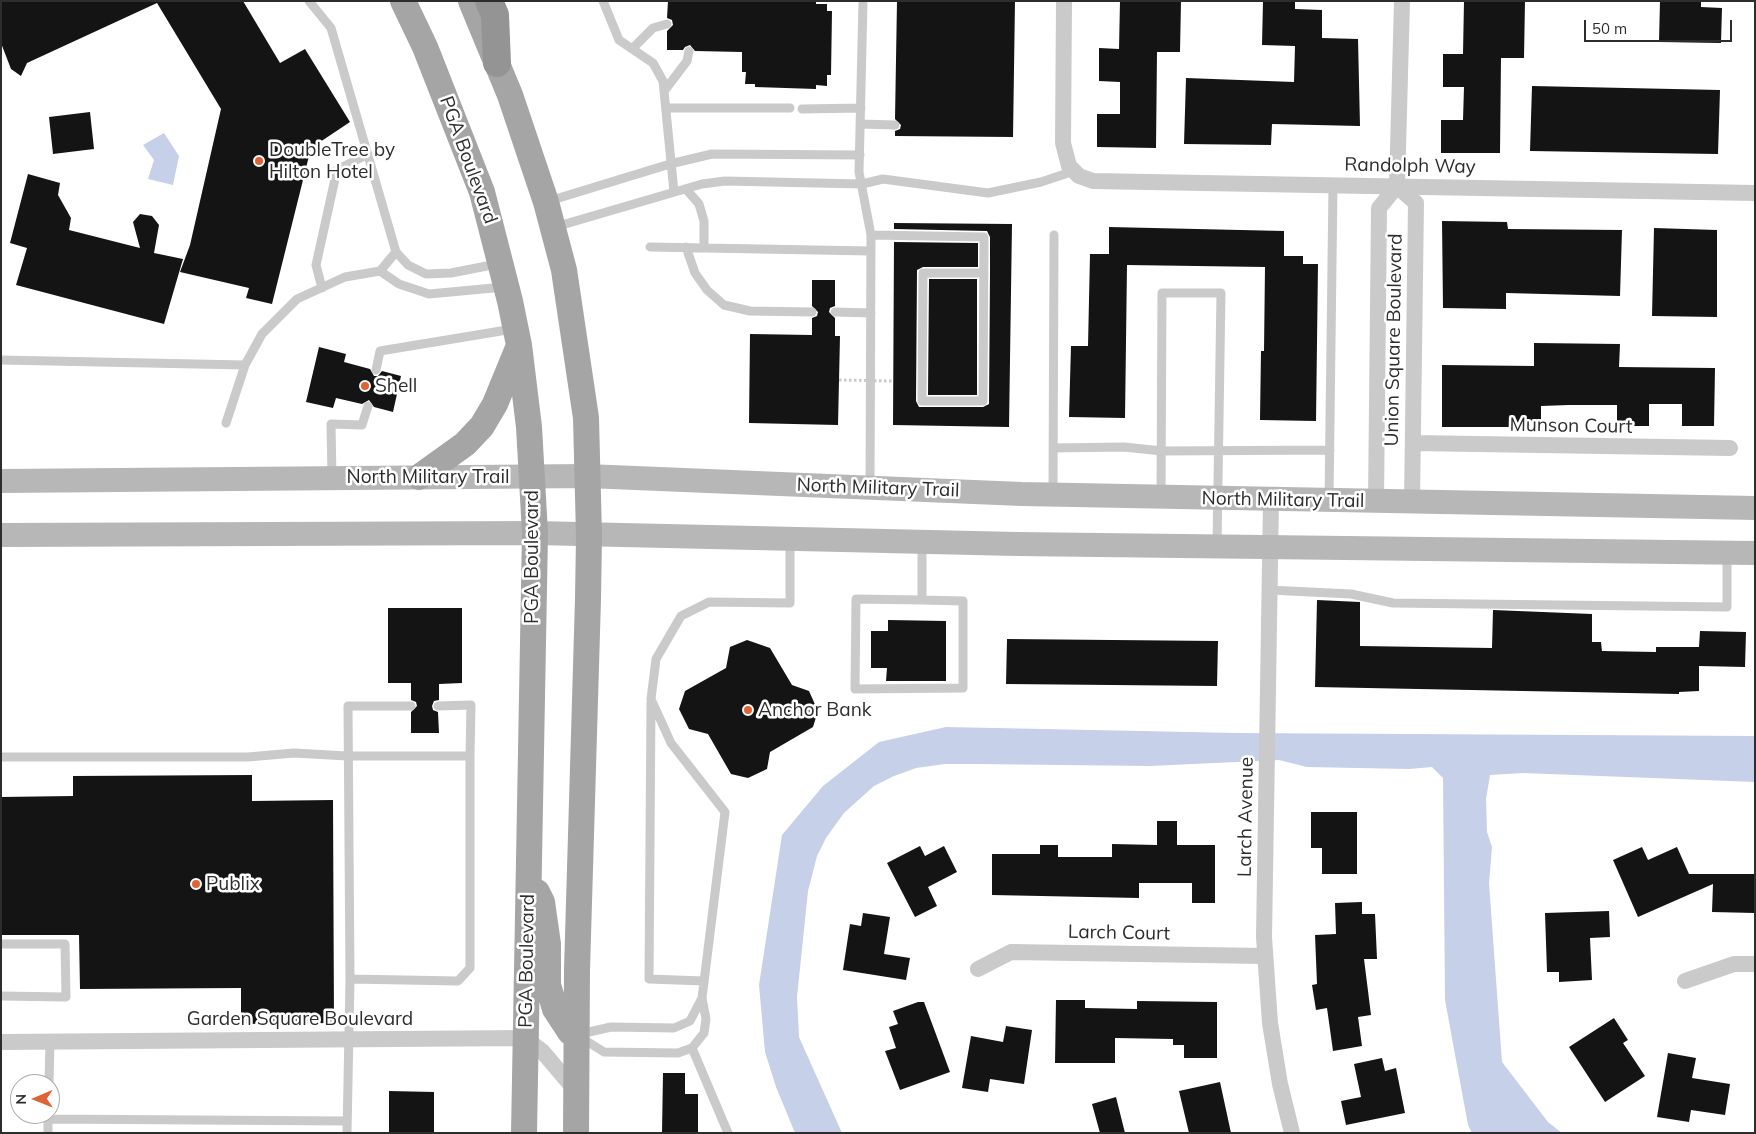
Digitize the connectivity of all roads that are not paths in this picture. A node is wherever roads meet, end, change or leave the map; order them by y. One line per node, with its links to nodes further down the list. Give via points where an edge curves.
1 (309, 1): 20 (lane, via 332,28)
2 (403, 1): 41 (main road, PGA Boulevard, via 425,47 482,192)
3 (471, 1): 12 (main road)
4 (489, 1): 12 (highway, via 495,15)
5 (603, 1): 10 (lane, via 619,40)
6 (863, 1): 17 (lane)
7 (1064, 1): 23 (street, via 1064,142)
8 (1402, 1): 26 (street)
9 (667, 24): 10 (lane, via 653,28)
10 (632, 49): 13 (lane, via 653,63)
11 (689, 51): 13 (lane, via 687,61)
12 (497, 63): 30 (main road)
13 (665, 90): 14 (lane)
14 (666, 108): 15 (lane); 22 (lane)
15 (790, 108)
16 (802, 108): 17 (lane)
17 (861, 108): 18 (lane)
18 (860, 124): 19 (lane); 21 (lane)
19 (895, 125)
20 (368, 154): 38 (lane); 42 (lane, via 336,170 316,265)
21 (860, 155): 22 (lane, via 712,154); 24 (lane)
22 (670, 164): 28 (lane); 30 (lane)
23 (1072, 168): 24 (lane, via 1041,182 988,193 883,179); 25 (street, Randolph Way, via 1079,176 1093,181)
24 (862, 184): 27 (lane, via 725,181); 32 (lane)
25 (1333, 185): 26 (street, Randolph Way); 56 (lane)
26 (1397, 186): 29 (street, Randolph Way); 52 (street, Union Square Boulevard, via 1416,203); 69 (street, Union Square Boulevard, via 1379,208)
27 (686, 189): 28 (lane); 36 (lane, via 698,204 704,221)
28 (674, 192): 31 (lane)
29 (1755, 192)
30 (546, 202): 31 (main road)
31 (553, 228): 59 (main road, via 564,270 586,418)
32 (872, 235): 37 (lane); 40 (lane, via 984,237)
33 (1054, 235): 53 (lane)
34 (650, 247): 35 (lane)
35 (686, 247): 36 (lane); 43 (lane, via 695,273 724,306 750,312)
36 (704, 248): 37 (lane)
37 (871, 251): 45 (lane)
38 (396, 252): 39 (lane); 41 (lane, via 408,265 426,274)
39 (380, 271): 41 (lane, via 399,284 429,294); 42 (lane, via 345,277)
40 (984, 274): 40 (lane, via 983,401 922,400 923,273)
41 (505, 275): 46 (main road, PGA Boulevard)
42 (322, 288): 48 (lane, via 297,300 262,334)
43 (812, 312)
44 (835, 312): 45 (lane)
45 (871, 313): 63 (lane)
46 (517, 337): 49 (lane, via 380,351); 58 (main road, PGA Boulevard); 61 (main road, via 495,404 482,426)
47 (1, 360): 48 (lane)
48 (245, 365): 51 (lane)
49 (376, 370)
50 (368, 406): 60 (lane, via 362,425 331,424)
51 (226, 423)
52 (1412, 443): 54 (street, Munson Court); 70 (street, Union Square Boulevard)
53 (1053, 448): 57 (lane, via 1124,447); 64 (lane)
54 (1730, 448)
55 (1219, 450): 56 (lane); 57 (lane); 57 (lane, via 1221,293 1162,294); 66 (lane)
56 (1330, 450): 68 (lane)
57 (1162, 451): 65 (lane)
58 (532, 476): 59 (main road, North Military Trail); 61 (main road, North Military Trail); 72 (main road, PGA Boulevard)
59 (587, 476): 63 (main road, North Military Trail); 74 (main road)
60 (332, 478): 61 (main road, North Military Trail); 62 (main road, North Military Trail)
61 (419, 478)
62 (1, 481)
63 (870, 488): 64 (main road, North Military Trail)
64 (1053, 495): 65 (main road, North Military Trail)
65 (1161, 497): 66 (main road, North Military Trail)
66 (1218, 499): 67 (main road, North Military Trail); 77 (lane)
67 (1271, 500): 68 (main road, North Military Trail); 78 (street, Larch Avenue)
68 (1329, 501): 69 (main road, North Military Trail)
69 (1376, 502): 70 (main road, North Military Trail)
70 (1412, 502): 71 (main road, North Military Trail)
71 (1755, 508)
72 (535, 533): 73 (main road); 74 (main road); 89 (main road, PGA Boulevard)
73 (1, 535)
74 (589, 536): 75 (main road); 99 (main road)
75 (790, 540): 76 (main road); 83 (lane, via 790,603 709,602 681,616 656,659)
76 (922, 542): 77 (main road); 82 (lane)
77 (1217, 545): 78 (main road)
78 (1270, 546): 79 (main road); 81 (street, Larch Avenue)
79 (1727, 553): 80 (main road); 81 (lane, via 1727,607 1394,602 1351,594)
80 (1755, 553)
81 (1269, 590): 91 (street, Larch Avenue)
82 (922, 600): 82 (lane, via 856,599 855,689 963,688 963,601)
83 (651, 699): 95 (lane, via 671,743 726,812); 95 (lane, via 649,979)
84 (411, 706): 86 (lane, via 348,706)
85 (438, 706): 87 (lane, via 471,706)
86 (347, 756): 87 (lane); 88 (lane, via 294,753 248,757); 94 (lane)
87 (470, 756): 94 (lane, via 470,968 458,981)
88 (1, 757)
89 (528, 876): 99 (main road, via 542,902 548,944 548,985 555,1010 570,1032); 101 (main road, PGA Boulevard)
90 (1, 944): 97 (lane, via 65,944 66,997)
91 (1265, 956): 93 (street, Larch Court, via 1011,952); 113 (street, Larch Avenue, via 1270,1023)
92 (1755, 964): 96 (street, via 1734,964)
93 (978, 969)
94 (350, 980): 100 (lane)
95 (704, 981): 98 (lane)
96 (1685, 981)
97 (1, 996)
98 (702, 998): 99 (lane, via 690,1022 674,1028 611,1027); 104 (lane, via 706,1019 704,1034)
99 (576, 1035): 104 (lane, via 604,1052 678,1053); 106 (main road)
100 (349, 1038): 101 (street, Garden Square Boulevard); 102 (street, Garden Square Boulevard); 108 (lane)
101 (525, 1038): 106 (street, via 542,1051); 110 (main road, PGA Boulevard)
102 (50, 1041): 103 (street, Garden Square Boulevard); 105 (lane)
103 (1, 1042)
104 (692, 1048): 112 (lane)
105 (49, 1074)
106 (576, 1091): 111 (main road)
107 (60, 1117): 108 (lane)
108 (347, 1121): 109 (lane)
109 (347, 1133)
110 (524, 1133)
111 (576, 1133)
112 (728, 1133)
113 (1292, 1133)

